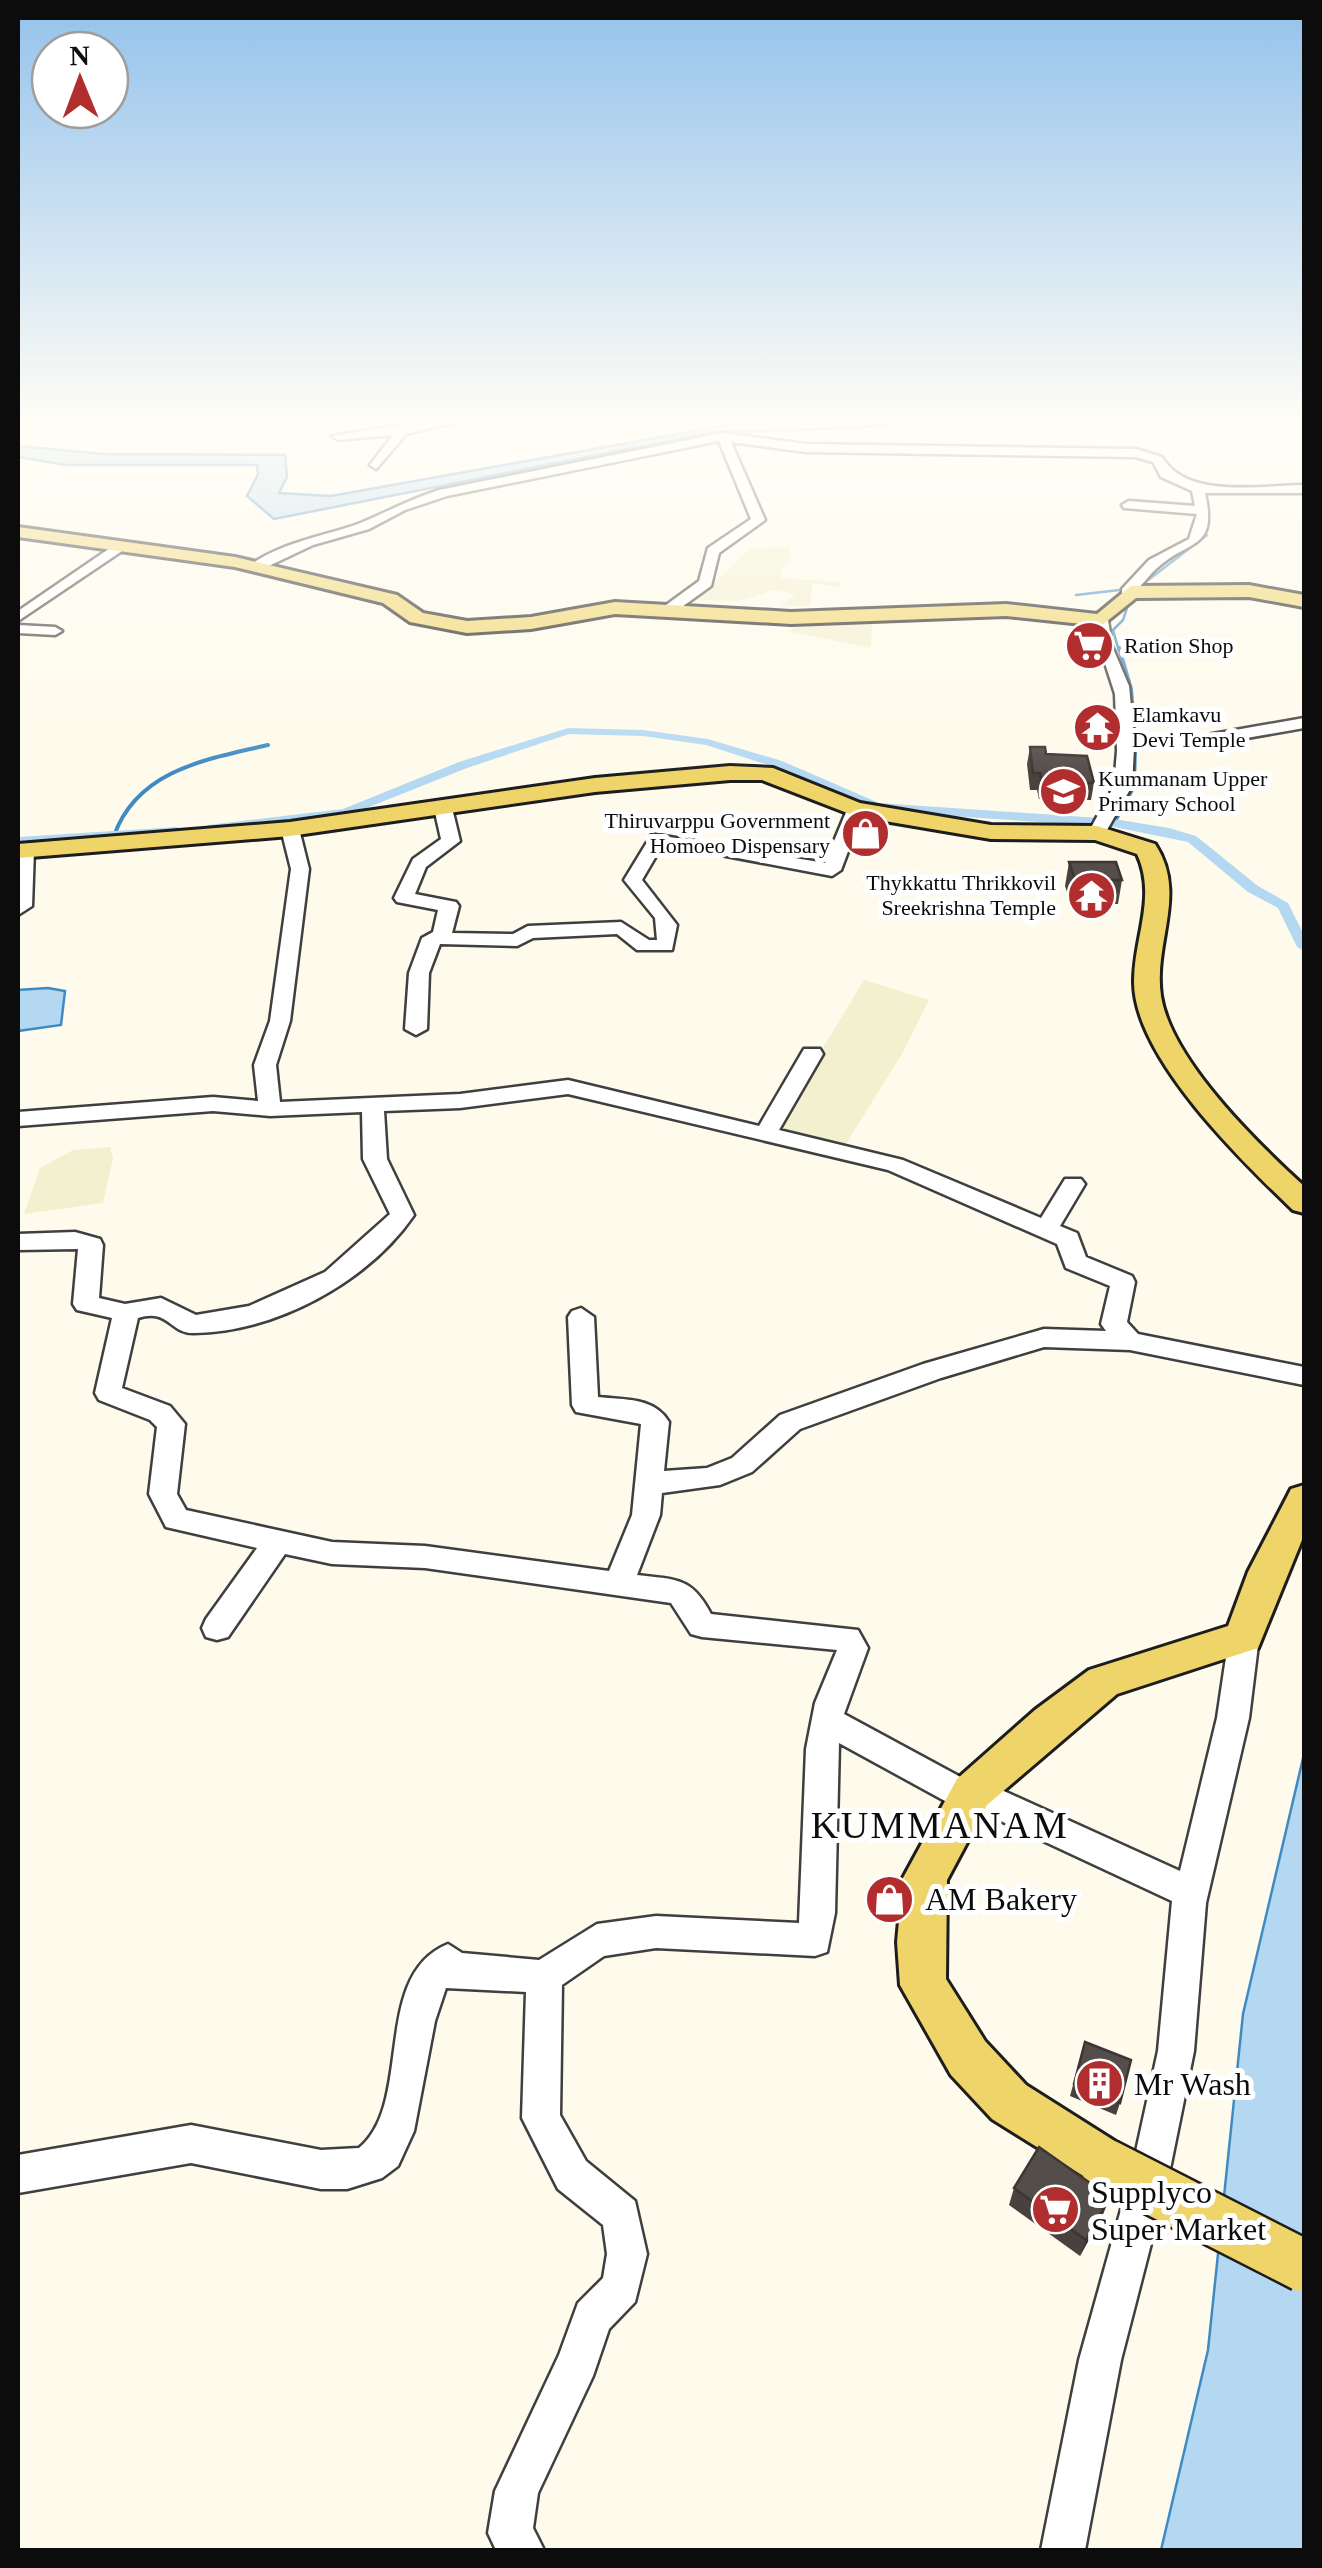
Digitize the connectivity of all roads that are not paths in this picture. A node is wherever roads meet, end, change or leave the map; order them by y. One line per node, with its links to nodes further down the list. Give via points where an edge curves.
1 (39, 536): 5 (main road)
2 (330, 536): 6 (street)
3 (736, 536): 9 (street, via 714,551 706,583)
4 (1197, 536): 7 (street, via 1154,563)
5 (118, 550): 6 (main road); 10 (street)
6 (253, 568): 9 (main road, via 390,599 417,618 467,626 615,608)
7 (1130, 591): 8 (main road, via 1249,591); 11 (main road)
8 (1304, 602)
9 (667, 611): 11 (main road, via 837,618 1006,610)
10 (18, 617)
11 (1101, 620): 15 (street, via 1102,641 1123,689)
12 (18, 629): 13 (street)
13 (55, 631)
14 (1304, 723): 15 (street, via 1207,740)
15 (1122, 743): 18 (street, via 1123,790)
16 (443, 808): 17 (main road, via 596,785 765,773); 19 (main road); 22 (street, via 452,841 423,854 404,898 449,906)
17 (855, 809): 18 (main road, via 992,832); 22 (street, via 832,870 658,838 633,880 666,915 665,946 644,946 621,928 528,932 500,941)
18 (1101, 824): 30 (main road, via 1139,844 1156,863 1147,984 1155,1018 1241,1141)
19 (290, 829): 20 (main road); 26 (street, via 300,869 280,1021 265,1065)
20 (22, 851): 21 (street)
21 (20, 897)
22 (442, 936): 23 (street, via 427,944)
23 (416, 1029)
24 (812, 1054): 28 (street)
25 (374, 1102): 26 (street); 28 (street, via 460,1101 568,1087); 33 (street, via 376,1160 402,1215 376,1247 322,1288 277,1309 191,1325 176,1310 156,1305)
26 (270, 1110): 27 (street, via 213,1104)
27 (18, 1120)
28 (767, 1132): 31 (street, via 896,1165)
29 (1073, 1184): 31 (street)
30 (1304, 1203)
31 (1045, 1230): 35 (street, via 1068,1240 1075,1262 1123,1282 1114,1324)
32 (18, 1242): 33 (street, via 76,1240 91,1246 86,1304)
33 (126, 1313): 39 (street, via 108,1393 160,1413 171,1424 163,1494 169,1512 188,1524)
34 (582, 1318): 37 (street, via 585,1405 648,1412 656,1434)
35 (1130, 1341): 36 (street); 37 (street, via 1044,1338 932,1371 790,1422 742,1465 710,1478)
36 (1304, 1376)
37 (650, 1483): 40 (street, via 646,1515)
38 (1304, 1500): 42 (main road, via 1267,1572)
39 (277, 1542): 40 (street); 41 (street)
40 (618, 1584): 43 (street, via 678,1592 702,1625 853,1642)
41 (218, 1628)
42 (1244, 1638): 44 (main road, via 1103,1682); 45 (street, via 1233,1718)
43 (826, 1720): 44 (street); 46 (street, via 815,1940 637,1934 597,1940)
44 (970, 1794): 45 (street); 48 (main road, bridge, via 925,1878 920,1942 923,1984 968,2058 1010,2102 1106,2165)
45 (1191, 1893): 50 (street, via 1176,2051 1100,2360)
46 (544, 1977): 47 (street, via 446,1968 448,1961 434,1970 391,2140 381,2157 355,2168 306,2168 191,2144); 49 (street, via 541,2118 572,2175 621,2215 626,2254 620,2288 592,2317 516,2491)
47 (18, 2174)
48 (1304, 2266)
49 (510, 2545)
50 (1063, 2550)

